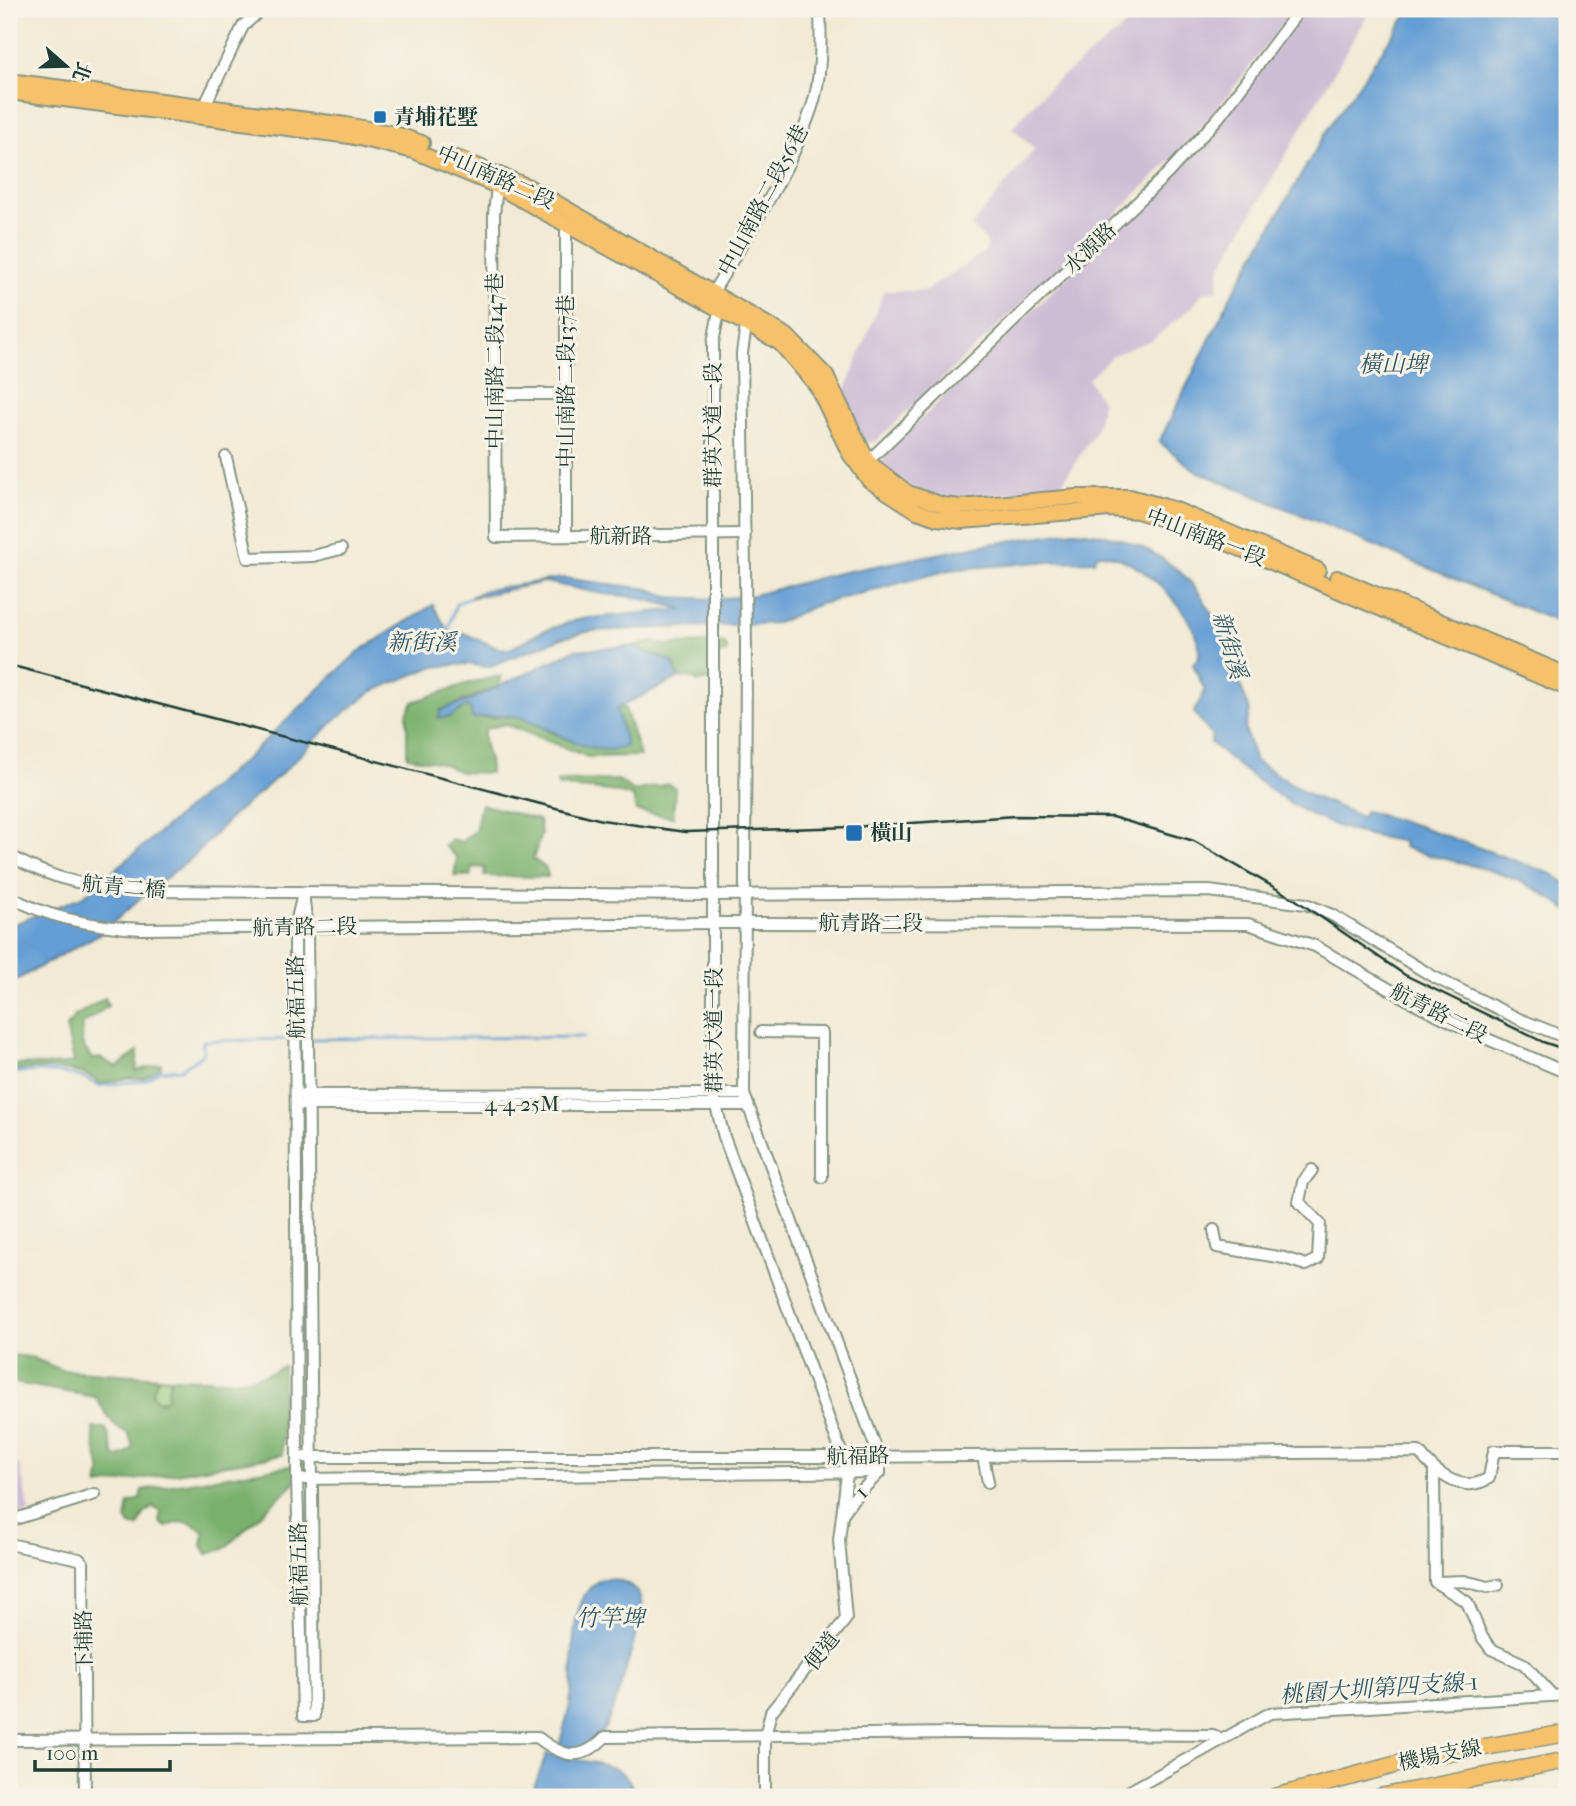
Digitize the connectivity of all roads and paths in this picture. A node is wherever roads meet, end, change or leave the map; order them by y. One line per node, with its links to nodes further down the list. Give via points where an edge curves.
1 (1300, 9): 15 (street, 水源路, via 1219,117 1168,173)
2 (820, 10): 9 (street, 中山南路二段56巷, via 817,83 811,110)
3 (255, 15): 6 (street, via 243,26)
4 (9, 80): 6 (main road, 中山南路二段)
5 (9, 92): 7 (main road, 中山南路二段, via 393,144)
6 (204, 107): 9 (main road, 中山南路二段, via 346,125 418,142 527,186)
7 (497, 186): 8 (main road, 中山南路二段); 12 (street, 中山南路二段147巷)
8 (566, 225): 9 (main road, 中山南路二段); 13 (street, 中山南路二段137巷)
9 (715, 300): 10 (main road, 中山南路二段); 18 (street, 群英大道一段)
10 (747, 318): 11 (main road, 中山南路二段); 16 (street, 群英大道一段, via 742,353)
11 (784, 340): 15 (main road, 中山南路一段)
12 (495, 394): 13 (street); 19 (street, 中山南路二段147巷)
13 (565, 394): 17 (street, 中山南路二段137巷)
14 (226, 457): 20 (street, via 248,558 313,556)
15 (864, 465): 21 (main road, 中山南路一段, via 908,493 943,505 1104,496 1156,503); 22 (main road, 中山南路一段, via 869,480 890,496 937,518 962,521 1110,509 1137,511 1192,528)
16 (745, 534): 18 (street, 航新路); 26 (street, 群英大道一段)
17 (566, 536): 18 (street, 航新路); 19 (street, 航新路)
18 (713, 536): 27 (street, 群英大道一段)
19 (496, 537)
20 (341, 549)
21 (1567, 675)
22 (1567, 688)
23 (9, 855): 24 (street, 航青二橋, via 81,885)
24 (184, 891): 25 (street, 航青路二段)
25 (303, 893): 27 (street, 航青路二段); 31 (street, 航福五路)
26 (743, 894): 27 (street, 航青路二段); 30 (street, 群英大道一段); 34 (street, 航青路二段, via 1209,891 1306,904 1432,976)
27 (714, 895): 29 (street, 群英大道一段)
28 (11, 898): 32 (street, 航青二橋, via 87,924)
29 (714, 923): 30 (street, 航青路二段); 31 (street, 航青路二段); 36 (street, 群英大道一段)
30 (743, 924): 35 (street, 航青路二段, via 1248,924 1315,946 1420,1006); 37 (street, 群英大道一段)
31 (301, 927): 32 (street, 航青路二段); 38 (street, 航福五路); 38 (street, 航福五路, via 308,1039)
32 (142, 929)
33 (761, 1032): 40 (street, via 822,1033)
34 (1567, 1038)
35 (1567, 1073)
36 (714, 1099): 37 (street, 4-4-25M); 38 (street, 4-4-25M); 47 (street, 群英大道一段)
37 (746, 1099): 43 (street, 群英大道一段)
38 (303, 1100): 45 (street, 航福五路); 46 (street, 航福五路)
39 (1312, 1170): 41 (street, via 1303,1182 1299,1202 1320,1224 1318,1259 1306,1265 1217,1247)
40 (822, 1177)
41 (1214, 1230)
42 (1567, 1451): 49 (street, via 1494,1451 1489,1478 1479,1484 1467,1485)
43 (878, 1456): 44 (street, 航福路); 47 (street, 航福路); 48 (street, 群英大道一段)
44 (983, 1456): 49 (street, 航福路, via 1419,1451); 53 (street)
45 (298, 1457): 46 (street, 航福路); 51 (street, 航福五路)
46 (310, 1457): 47 (street, 航福路); 52 (street, 航福五路)
47 (843, 1457): 50 (street, 群英大道一段)
48 (880, 1472): 50 (street, 航福路); 55 (street, 1)
49 (1434, 1472): 58 (street)
50 (847, 1474): 52 (street, 航福路); 55 (street, 1)
51 (297, 1479): 52 (street, 航福路); 52 (street, 航福五路, via 308,1716)
52 (310, 1480)
53 (988, 1482)
54 (95, 1494): 56 (street)
55 (843, 1515): 63 (street, 便道, via 839,1539 846,1619 771,1712)
56 (9, 1521)
57 (9, 1544): 64 (street, 下埔路, via 83,1563)
58 (1435, 1582): 59 (street); 61 (street, via 1466,1602 1492,1649 1524,1664)
59 (1498, 1586)
60 (1567, 1695): 61 (street)
61 (1552, 1696): 66 (street, via 1270,1713)
62 (1567, 1733): 71 (highway, 機場支線, via 1420,1758)
63 (765, 1736): 64 (street, via 605,1737 593,1750 571,1754 557,1753 537,1737); 66 (street, via 1213,1735); 69 (street)
64 (85, 1739): 65 (street); 68 (street, 下埔路)
65 (9, 1740)
66 (1221, 1740): 70 (street)
67 (1567, 1760): 72 (highway, 機場支線)
68 (85, 1797)
69 (765, 1797)
70 (1119, 1797)
71 (1275, 1797)
72 (1380, 1797)

